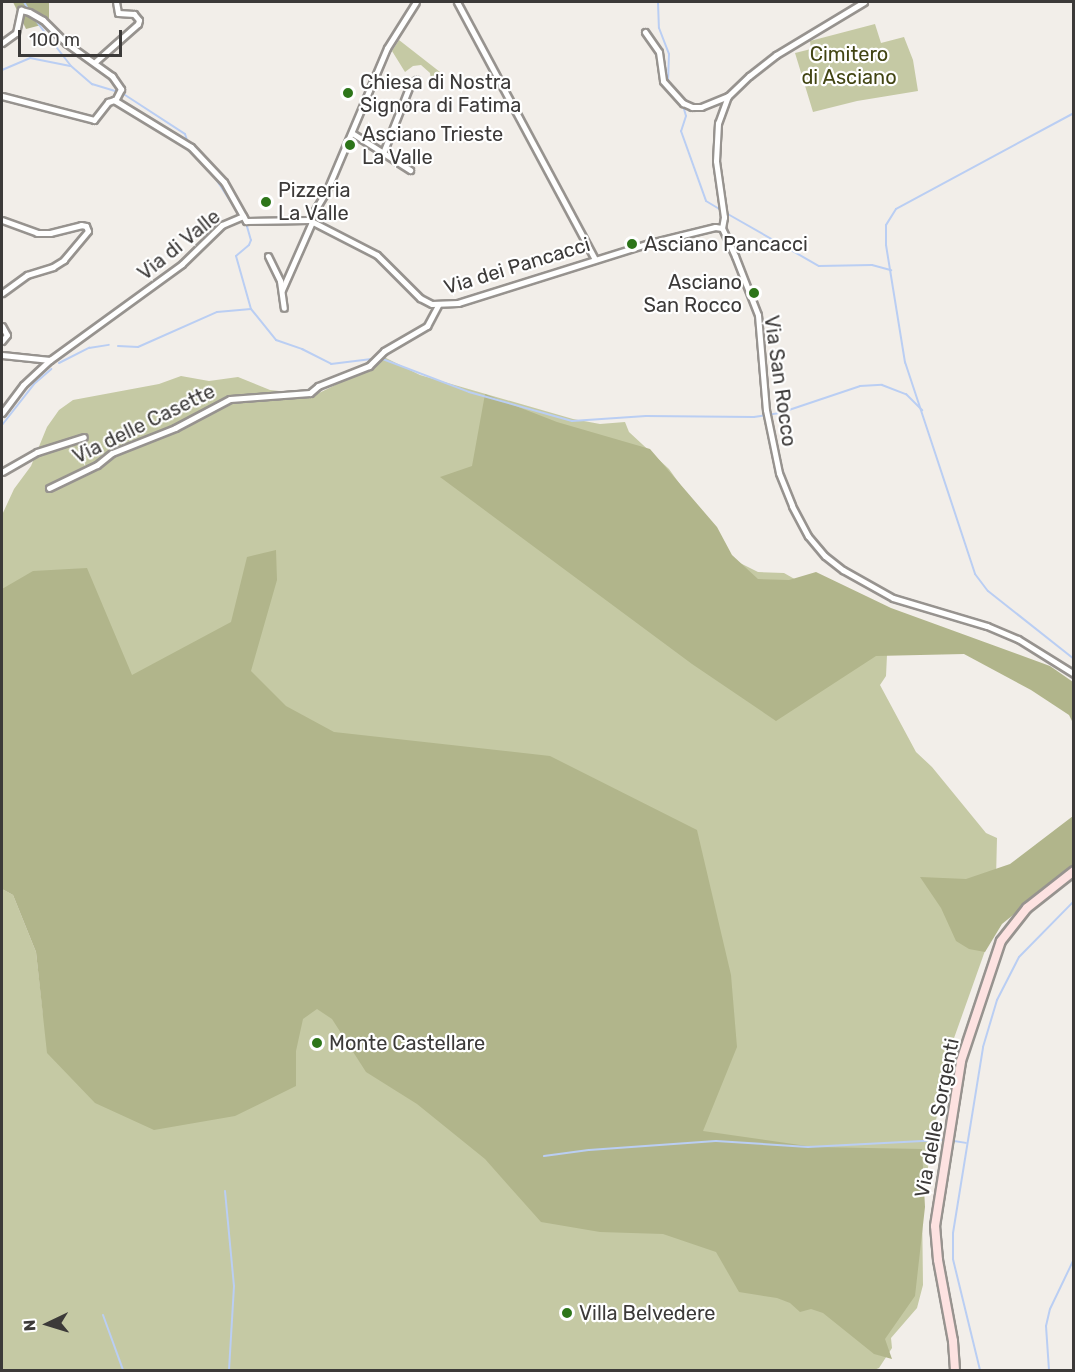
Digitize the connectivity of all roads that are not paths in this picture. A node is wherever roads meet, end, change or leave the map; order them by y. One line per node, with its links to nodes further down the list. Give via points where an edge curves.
1 (116, 2): 7 (street, via 118,13 134,14 139,20)
2 (416, 2): 12 (street, via 387,48)
3 (457, 2): 20 (street)
4 (864, 2): 10 (street, via 776,55)
5 (645, 32): 10 (street, via 659,52 663,81 683,103 705,106)
6 (2, 43): 7 (street, via 16,33 24,9)
7 (95, 62): 11 (street, via 121,89)
8 (416, 80): 13 (street, via 410,85)
9 (2, 96): 11 (street, via 94,120 108,102)
10 (728, 96): 18 (street, via 716,142)
11 (116, 99): 15 (street, via 191,147 224,182)
12 (352, 133): 13 (street); 17 (street)
13 (383, 153): 14 (street)
14 (410, 170)
15 (240, 217): 17 (street, Via di Valle, via 253,222); 28 (street, Via di Valle, via 218,229 168,275)
16 (2, 220): 22 (street, via 37,233 81,225 88,231 64,260 27,275)
17 (311, 221): 21 (street); 23 (street, Via dei Pancacci, via 377,255 420,298)
18 (722, 228): 20 (street, Via dei Pancacci); 33 (street, Via San Rocco, via 758,315 767,421 787,495 805,532 825,556 889,597 1005,633)
19 (268, 256): 21 (street)
20 (595, 259): 23 (street, Via dei Pancacci, via 512,288)
21 (282, 290): 24 (street)
22 (2, 293)
23 (438, 305): 32 (street, Via delle Casette, via 427,326 380,354 376,362 310,393 230,399 176,428 112,453 97,465)
24 (284, 308)
25 (2, 326): 26 (street, via 7,335)
26 (2, 341)
27 (2, 355): 28 (street)
28 (50, 360): 29 (street, Via di Valle, via 23,385)
29 (2, 413)
30 (84, 436): 31 (street, Via delle Casette, via 37,452)
31 (2, 472)
32 (49, 488)
33 (1074, 674)
34 (1074, 871): 35 (main road, Via delle Sorgenti, via 1028,908 1001,941 962,1061 935,1226)
35 (956, 1371)

